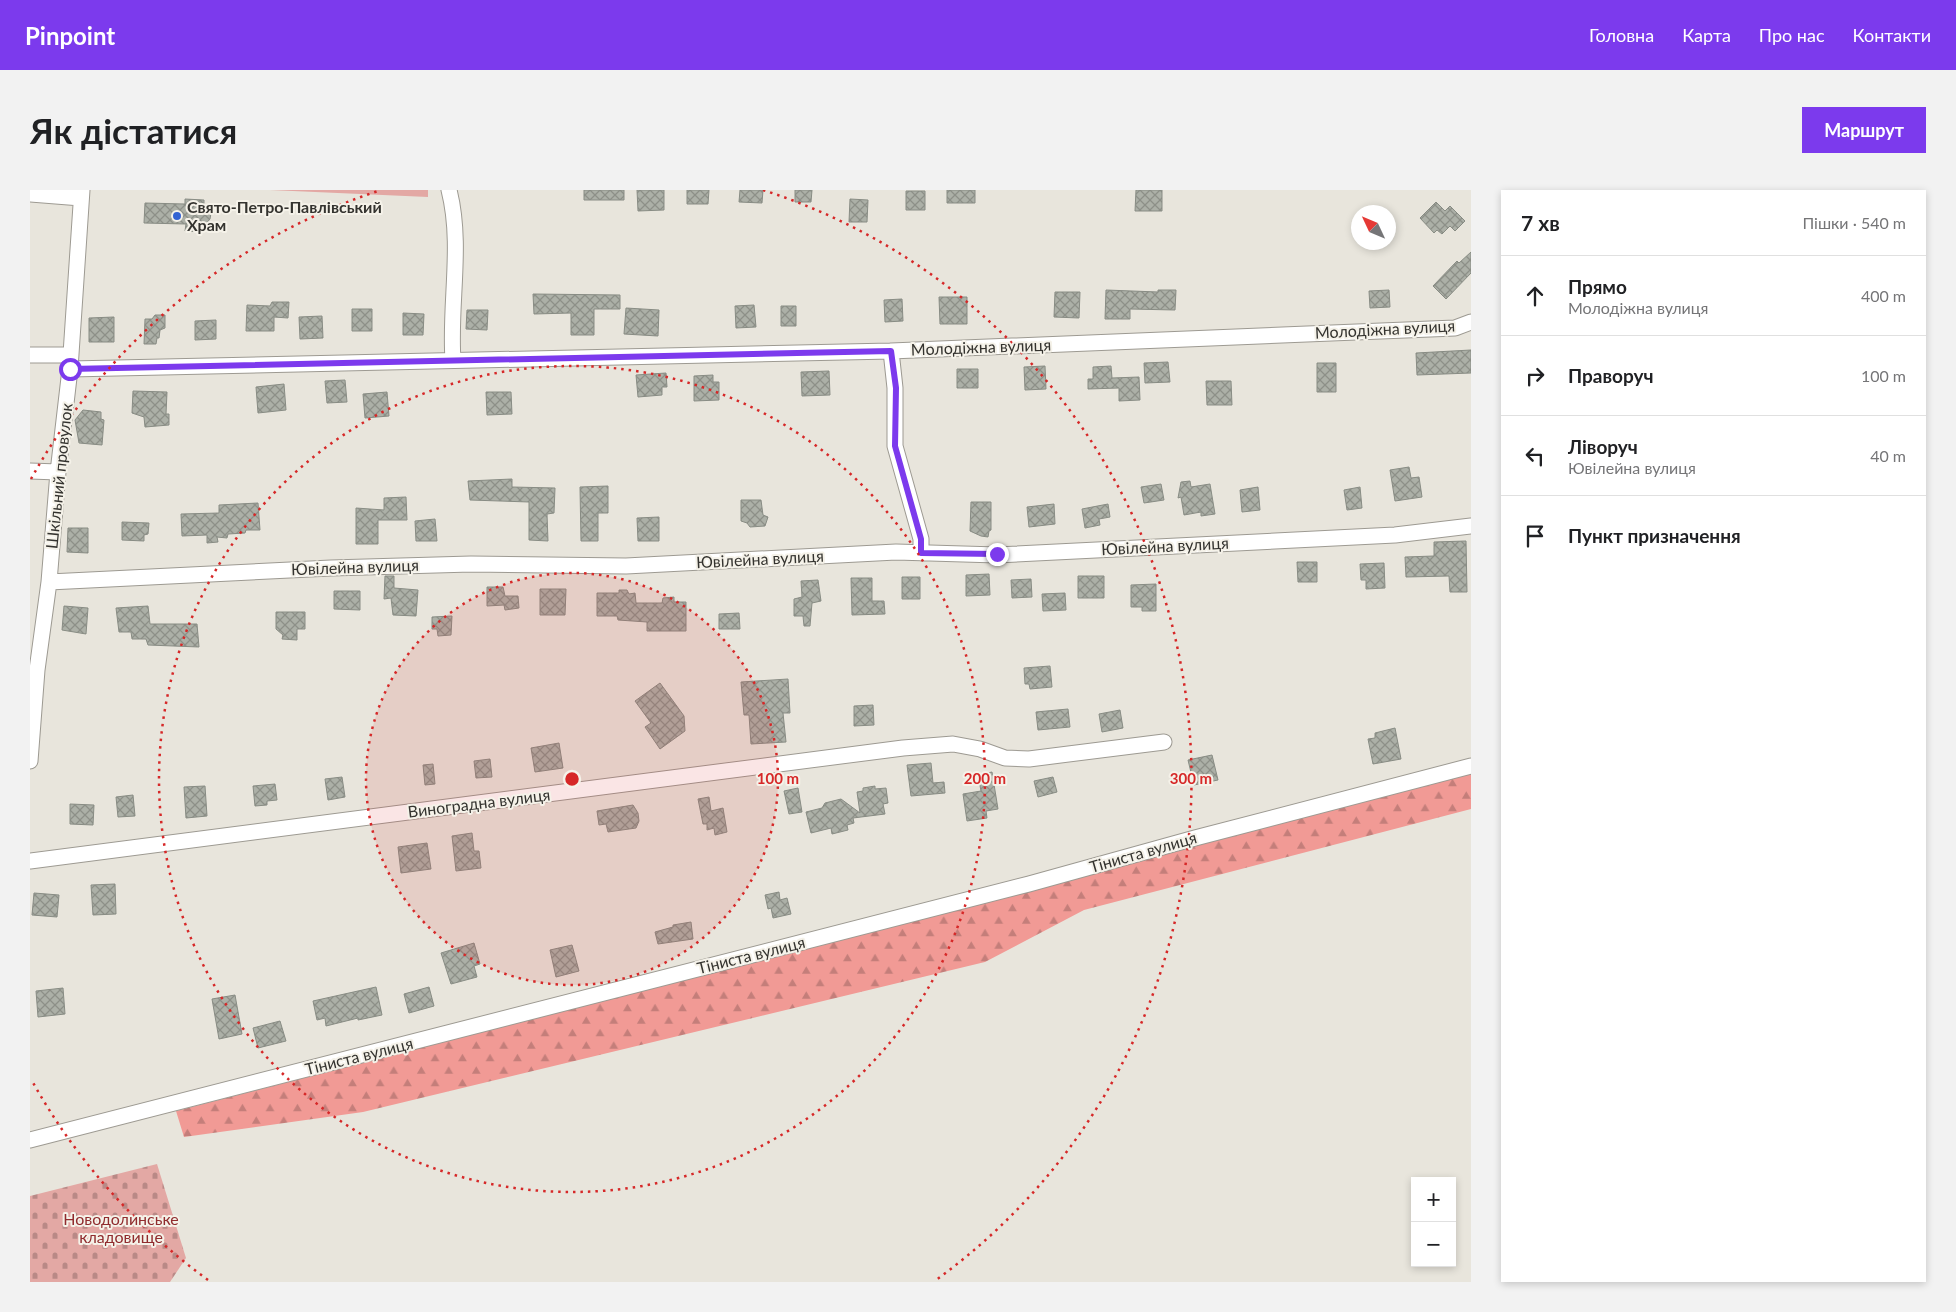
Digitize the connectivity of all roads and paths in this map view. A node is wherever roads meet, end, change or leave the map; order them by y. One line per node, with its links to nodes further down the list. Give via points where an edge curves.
1 (449, 190): 7 (street, via 454,209)
2 (30, 194): 3 (street)
3 (81, 194): 8 (street, Шкільний провулок)
4 (1471, 322): 5 (street, Молодіжна вулиця, via 1455,328)
5 (891, 351): 7 (street, Молодіжна вулиця); 12 (street, via 896,388 895,446 921,539)
6 (30, 355): 8 (street, Молодіжна вулиця)
7 (453, 360): 8 (street, Молодіжна вулиця)
8 (70, 362): 10 (street, Шкільний провулок)
9 (30, 471): 10 (street)
10 (58, 472): 13 (street, Шкільний провулок)
11 (1471, 526): 12 (street, Ювілейна вулиця, via 1395,535 1007,554)
12 (921, 553): 13 (street, Ювілейна вулиця, via 626,566 471,564 341,567)
13 (49, 582): 14 (street, Шкільний провулок)
14 (34, 670): 16 (street, Шкільний провулок)
15 (1164, 742): 18 (street, Виноградна вулиця, via 1029,759 1005,758 953,744 903,748)
16 (30, 761)
17 (1471, 766): 19 (street, Тіниста вулиця, via 1030,884)
18 (30, 860)
19 (30, 1140)

